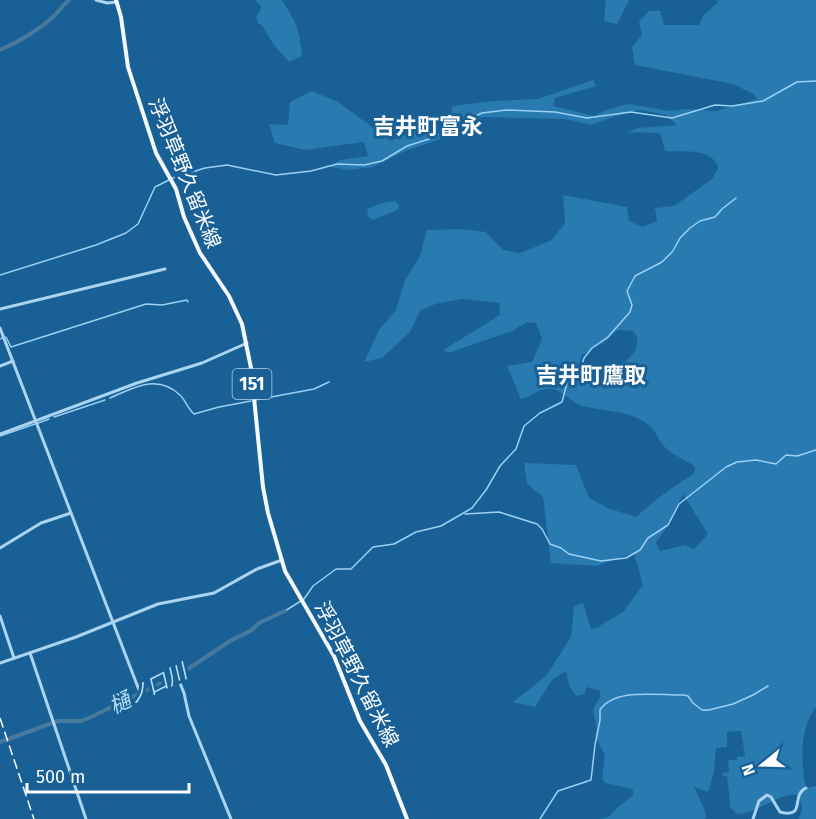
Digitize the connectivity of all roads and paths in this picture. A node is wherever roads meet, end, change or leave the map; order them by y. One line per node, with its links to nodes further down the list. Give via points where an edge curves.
1 (96, 0): 2 (street)
2 (116, 1): 6 (main road, 浮羽草野久留米線 / 151, via 130,73 156,153 178,195 200,253 239,315)
3 (165, 269): 4 (street)
4 (0, 309)
5 (0, 328): 7 (street)
6 (247, 343): 9 (street, via 202,363); 13 (main road, 浮羽草野久留米線 / 151, via 262,487)
7 (13, 361): 8 (street); 9 (street)
8 (0, 366)
9 (35, 422): 10 (street); 11 (street)
10 (0, 434)
11 (71, 513): 12 (street, via 41,523); 15 (street)
12 (0, 548)
13 (282, 560): 15 (street, via 256,569 214,593 158,604); 24 (main road, 浮羽草野久留米線 / 151, via 338,665 356,714 384,761)
14 (0, 616): 17 (street)
15 (113, 622): 16 (street); 20 (street)
16 (30, 652): 17 (street); 22 (street)
17 (14, 658): 18 (street)
18 (0, 663)
19 (177, 675): 23 (street, via 189,716)
20 (139, 690)
21 (806, 788): 25 (street, via 800,790 798,806 790,814 780,812 767,795 759,801)
22 (86, 819)
23 (231, 819)
24 (407, 819)
25 (753, 819)

